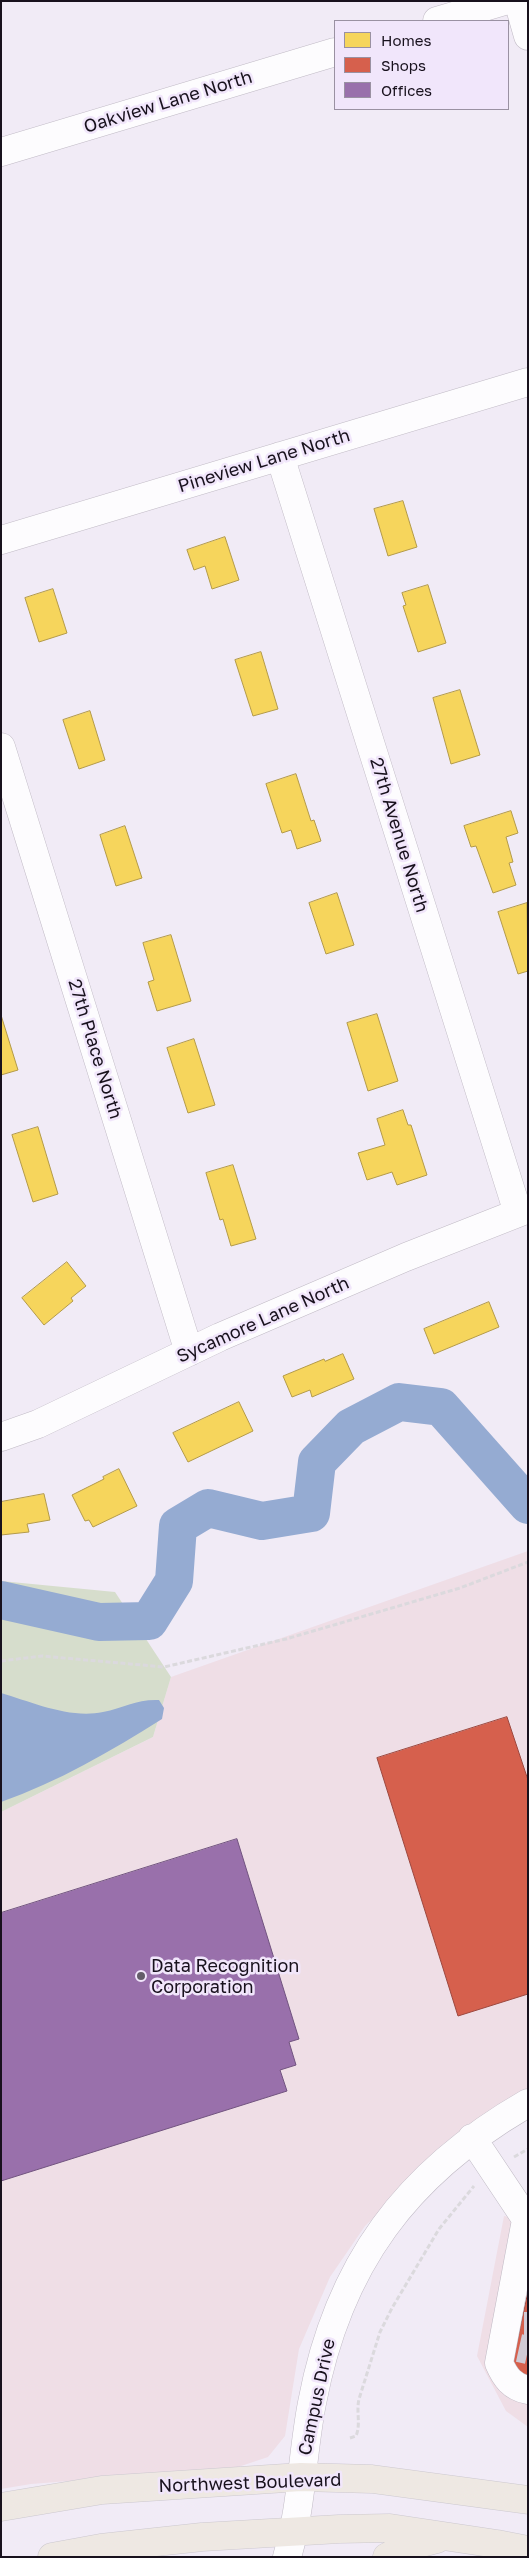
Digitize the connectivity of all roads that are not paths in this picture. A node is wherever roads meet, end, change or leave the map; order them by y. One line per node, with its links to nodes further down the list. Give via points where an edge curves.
1 (504, 1): 3 (street)
2 (518, 1): 4 (street)
3 (440, 20)
4 (528, 36)
5 (334, 52): 6 (street, Oakview Lane North)
6 (1, 152)
7 (528, 382): 8 (street, Pineview Lane North)
8 (280, 456): 9 (street, Pineview Lane North); 11 (street, 27th Avenue North)
9 (1, 540)
10 (1, 747): 12 (street, 27th Place North)
11 (523, 1211): 12 (street, Sycamore Lane North, via 406,1257)
12 (189, 1352): 13 (street, Sycamore Lane North, via 38,1424)
13 (1, 1437)
14 (528, 2103): 15 (street, Campus Drive)
15 (472, 2138): 16 (street); 19 (street, Campus Drive, via 444,2160 404,2201 370,2247 343,2295 324,2349)
16 (527, 2221): 17 (street)
17 (517, 2311): 18 (street, via 500,2363 504,2376 517,2388)
18 (528, 2390)
19 (301, 2477): 20 (main road, Northwest Boulevard, via 372,2479); 21 (main road, Northwest Boulevard, via 102,2490); 24 (street, Campus Drive)
20 (528, 2500)
21 (1, 2507)
22 (447, 2536): 24 (main road, via 390,2528); 25 (main road); 29 (main road, via 410,2546)
23 (158, 2542): 24 (main road); 26 (main road); 27 (main road)
24 (291, 2544): 28 (street)
25 (528, 2550)
26 (52, 2557)
27 (193, 2557)
28 (309, 2557)
29 (387, 2557)

